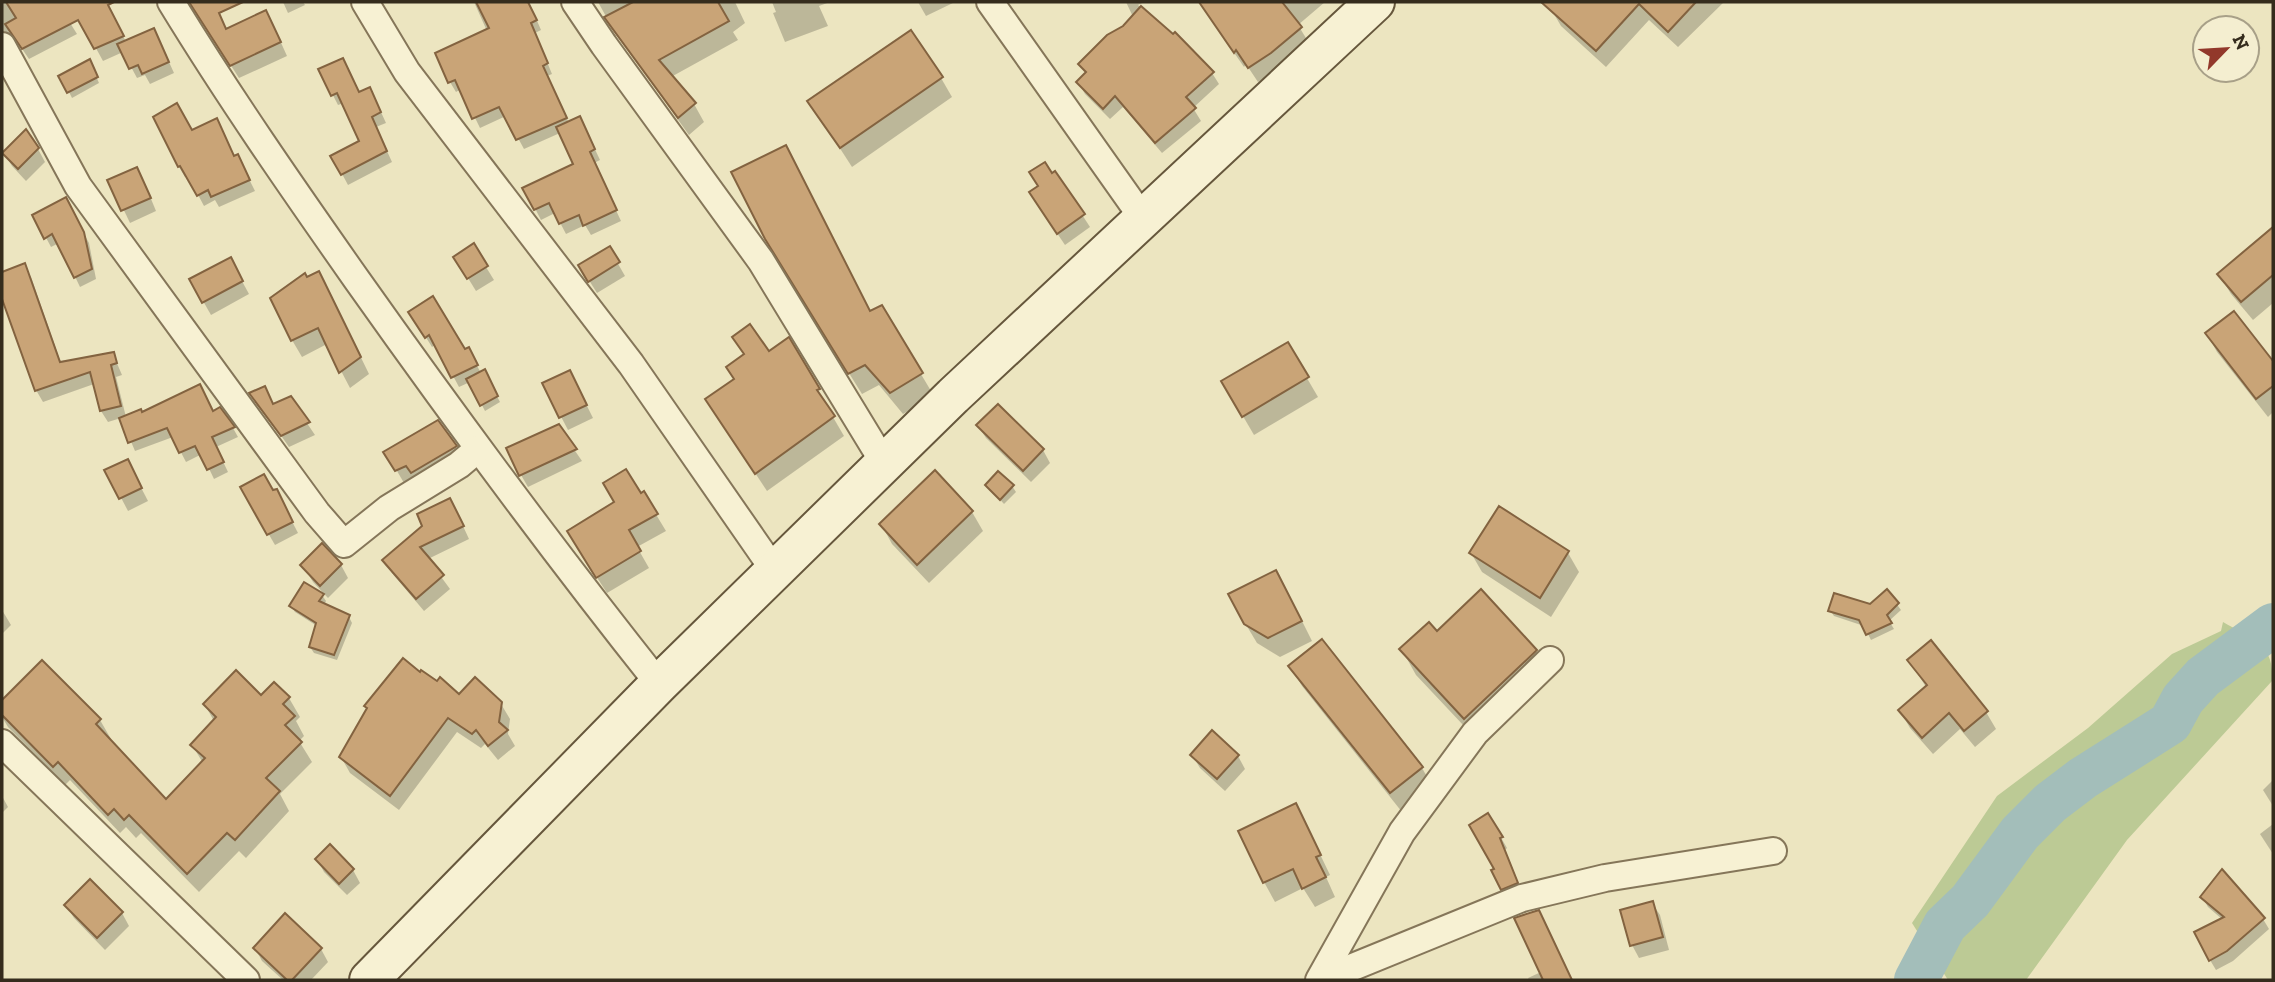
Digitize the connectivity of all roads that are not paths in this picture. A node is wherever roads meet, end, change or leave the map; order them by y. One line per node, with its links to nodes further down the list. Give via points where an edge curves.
1 (172, 2): 8 (street, via 302,202)
2 (365, 2): 10 (street, via 407,72 631,364)
3 (575, 2): 9 (street, via 761,261)
4 (990, 2): 7 (street)
5 (1375, 2): 7 (street)
6 (2, 46): 8 (street, via 78,186 344,544)
7 (1142, 217): 9 (street)
8 (478, 449): 12 (street)
9 (884, 463): 10 (street)
10 (774, 570): 12 (street)
11 (1550, 660): 17 (street, via 1475,733 1402,832)
12 (659, 684): 16 (street)
13 (2, 743): 15 (street)
14 (1773, 851): 17 (street, via 1605,877 1522,898)
15 (246, 980)
16 (369, 980)
17 (1320, 980)

